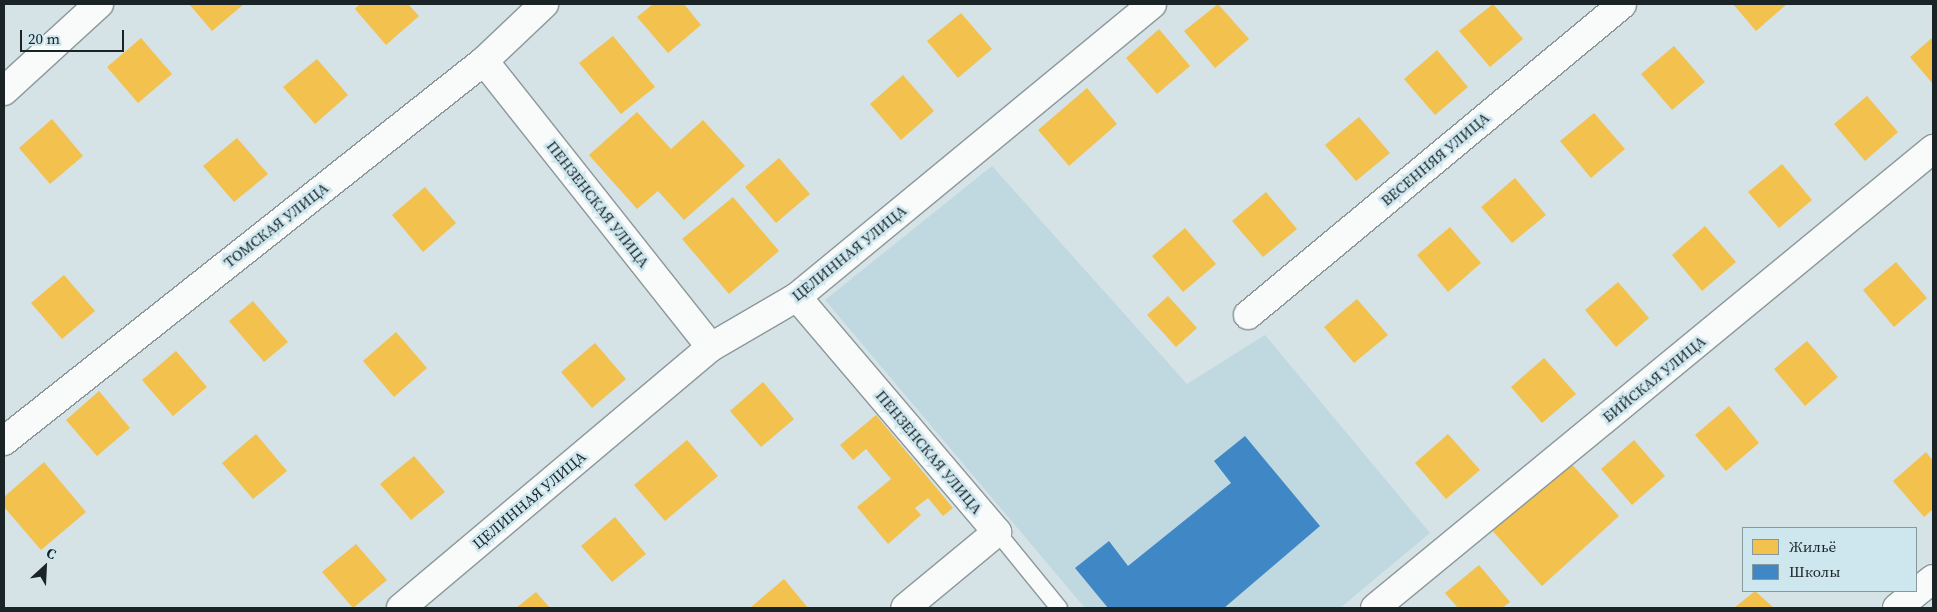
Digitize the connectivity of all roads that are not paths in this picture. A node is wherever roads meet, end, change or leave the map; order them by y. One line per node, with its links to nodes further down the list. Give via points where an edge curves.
1 (99, 4): 6 (street)
2 (1152, 4): 8 (street, ЦЕЛИННАЯ УЛИЦА)
3 (1622, 4): 9 (street, ВЕСЕННЯЯ УЛИЦА)
4 (527, 9): 5 (street, ТОМСКАЯ УЛИЦА)
5 (484, 60): 10 (street, ПЕНЗЕНСКАЯ УЛИЦА); 11 (street, ТОМСКАЯ УЛИЦА)
6 (4, 91)
7 (1933, 149): 19 (street, БИЙСКАЯ УЛИЦА)
8 (797, 297): 10 (street, ЦЕЛИННАЯ УЛИЦА); 12 (street, ПЕНЗЕНСКАЯ УЛИЦА)
9 (1248, 315)
10 (711, 347): 16 (street, ЦЕЛИННАЯ УЛИЦА)
11 (4, 441)
12 (997, 532): 17 (street); 18 (lane, ПЕНЗЕНСКАЯ УЛИЦА)
13 (1933, 579): 15 (street)
14 (1917, 592): 20 (street)
15 (1917, 592)
16 (401, 608)
17 (905, 608)
18 (1058, 608)
19 (1375, 608)
20 (1897, 608)

